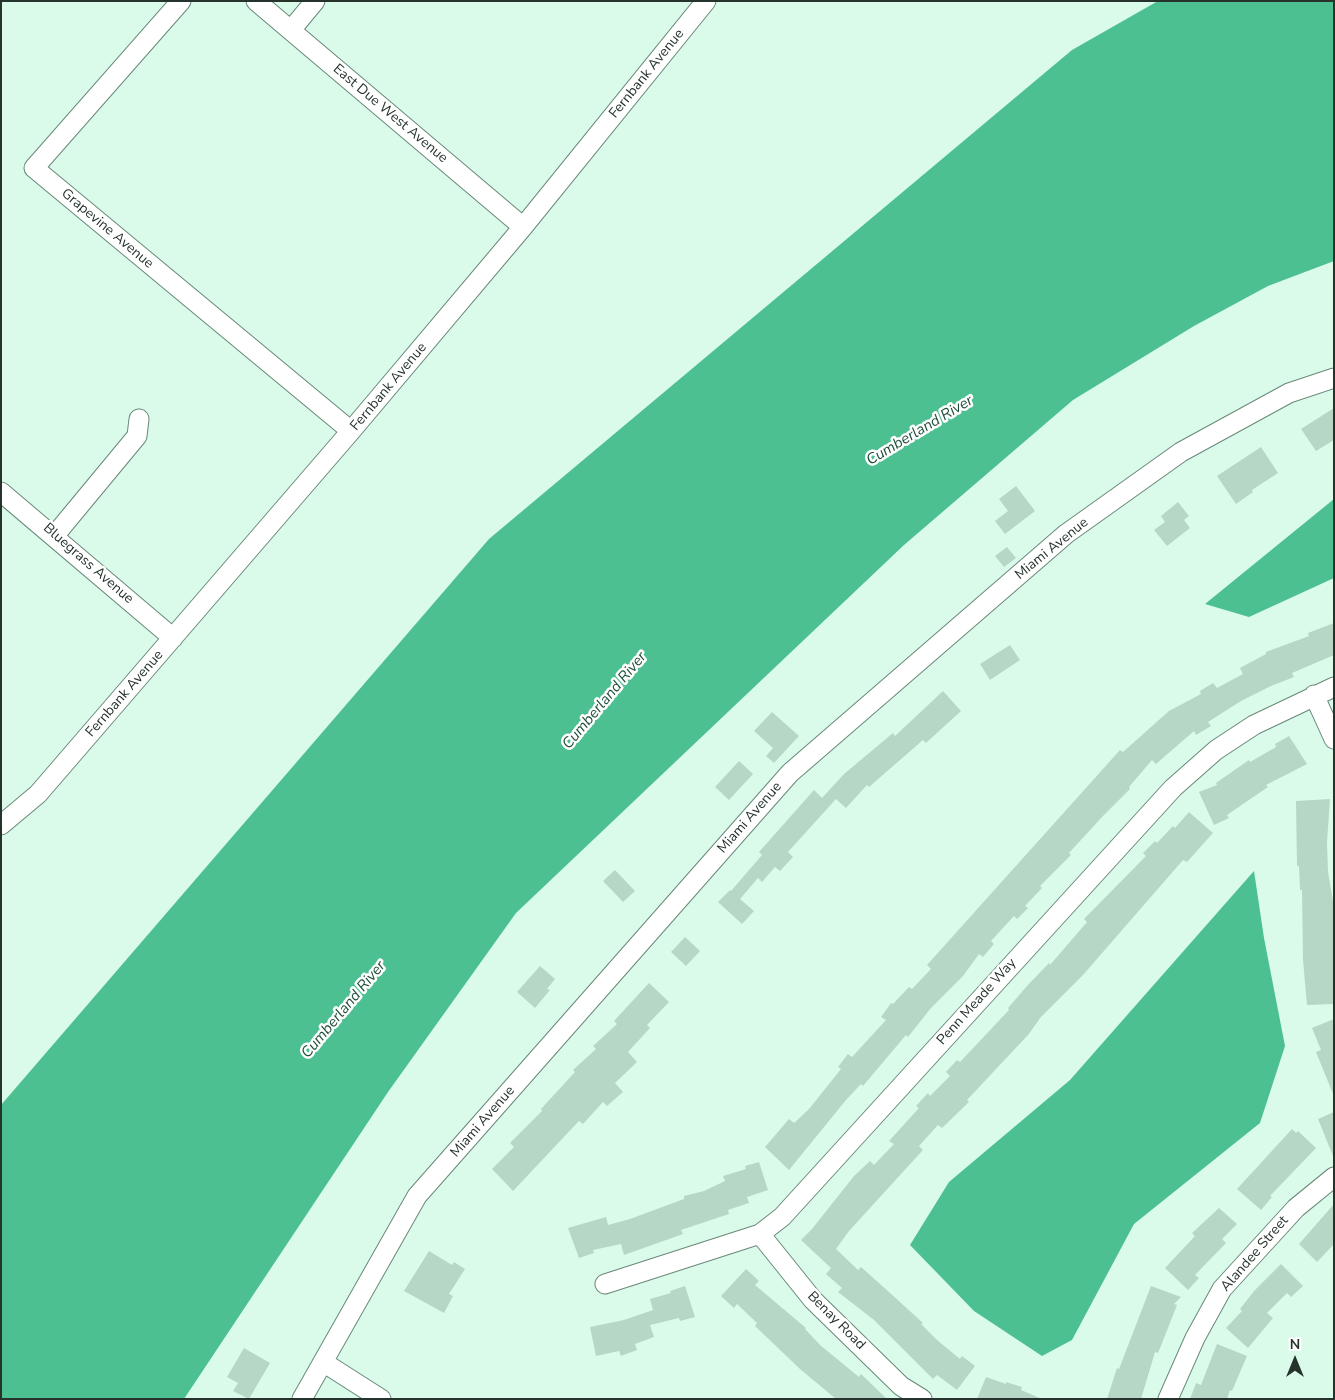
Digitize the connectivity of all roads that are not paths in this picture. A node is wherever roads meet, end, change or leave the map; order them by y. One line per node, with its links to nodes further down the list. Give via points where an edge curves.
1 (181, 1): 9 (street, Grapevine Avenue, via 34,168)
2 (256, 1): 5 (street, East Due West Avenue)
3 (315, 1): 5 (street)
4 (706, 1): 6 (street, Fernbank Avenue)
5 (291, 30): 6 (street, East Due West Avenue)
6 (523, 227): 9 (street, Fernbank Avenue)
7 (1334, 378): 20 (street, Miami Avenue, via 1289,393 1181,452 1066,534 790,773 417,1196)
8 (139, 419): 11 (street, via 137,436)
9 (351, 431): 12 (street, Fernbank Avenue)
10 (1, 492): 11 (street, Bluegrass Avenue)
11 (55, 535): 12 (street, Bluegrass Avenue)
12 (173, 638): 16 (street, Fernbank Avenue, via 38,794)
13 (1334, 686): 14 (street, Penn Meade Way)
14 (1314, 695): 15 (street); 18 (street, Penn Meade Way, via 1216,750 1173,788 782,1217)
15 (1334, 739)
16 (1, 825)
17 (1334, 1177): 24 (street, Alandee Street, via 1296,1208 1222,1289 1195,1338)
18 (760, 1234): 19 (street, Penn Meade Way); 23 (street, Benay Road, via 813,1300 901,1386)
19 (605, 1284)
20 (323, 1362): 21 (street, Miami Avenue); 22 (street)
21 (302, 1399)
22 (381, 1399)
23 (922, 1399)
24 (1168, 1399)

